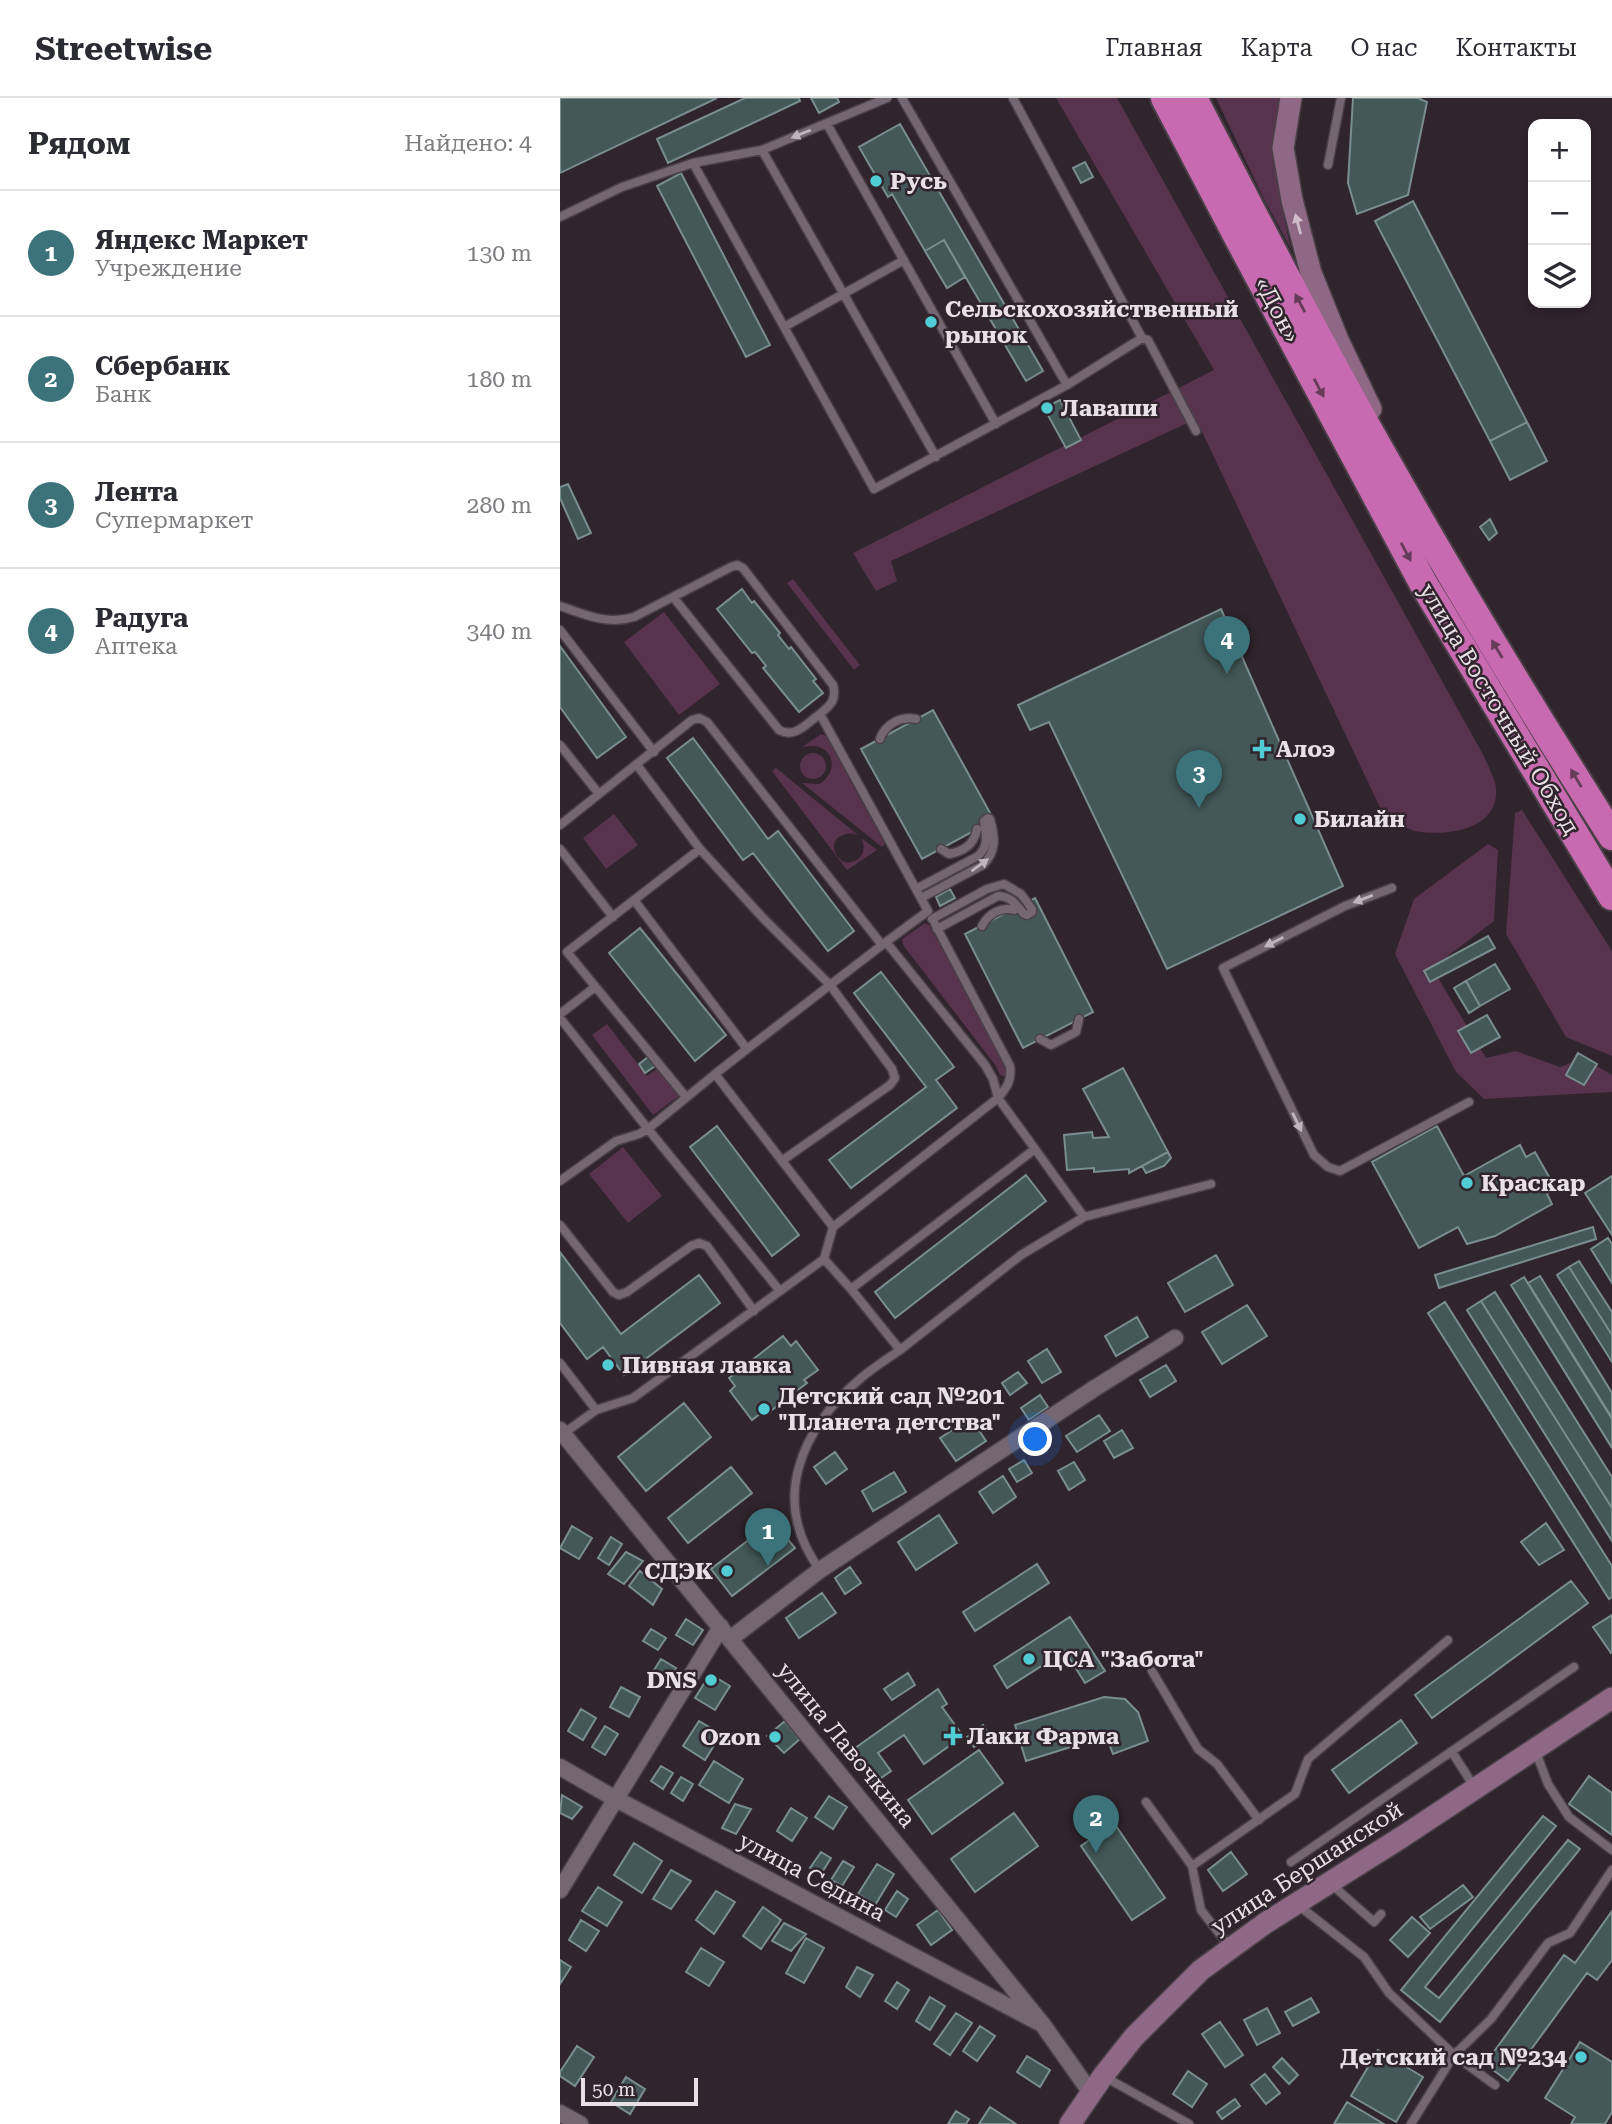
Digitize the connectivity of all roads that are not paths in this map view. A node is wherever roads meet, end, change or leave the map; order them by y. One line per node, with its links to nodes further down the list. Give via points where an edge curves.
1 (887, 98): 9 (lane)
2 (902, 98): 19 (lane)
3 (1013, 98): 18 (lane)
4 (1151, 98): 14 (street, via 1209,204)
5 (1165, 98): 14 (highway, «Дон»)
6 (1192, 98): 23 (highway, «Дон», one-way to 6)
7 (1291, 98): 23 (street, one-way to 7, via 1381,430 1311,273 1283,148)
8 (1341, 98): 12 (lane)
9 (827, 124): 10 (lane, one-way to 10); 15 (lane)
10 (762, 150): 11 (lane); 16 (lane)
11 (694, 163): 13 (lane, via 622,187); 17 (lane)
12 (1328, 165)
13 (560, 217)
14 (1240, 242): 24 (highway, «Дон», one-way to 24)
15 (904, 260): 16 (lane); 20 (lane)
16 (843, 294): 17 (lane); 22 (lane)
17 (785, 327): 22 (lane, via 874,489)
18 (1142, 338): 19 (lane); 21 (lane, via 1148,340)
19 (1067, 385): 20 (lane)
20 (996, 424): 22 (lane)
21 (1196, 431)
22 (936, 457)
23 (1391, 470): 37 (highway, улица Восточный Обход, one-way to 23)
24 (1390, 520): 43 (highway, улица Восточный Обход, one-way to 43, via 1423,583)
25 (674, 598): 26 (lane, via 620,622); 28 (lane, via 779,730 795,733); 28 (lane, via 731,567 743,568 833,685 832,703)
26 (560, 606)
27 (560, 629): 32 (lane)
28 (820, 713): 42 (lane)
29 (916, 719): 30 (lane, via 902,718 881,733)
30 (880, 739)
31 (560, 745): 34 (lane)
32 (654, 752): 33 (lane); 51 (lane, via 692,720 707,722)
33 (637, 765): 34 (lane); 39 (lane)
34 (599, 794): 35 (lane)
35 (560, 825)
36 (977, 829): 40 (lane, via 970,845 949,854)
37 (1612, 836)
38 (560, 849): 48 (lane)
39 (699, 849): 45 (lane); 53 (lane)
40 (940, 849)
41 (1392, 888): 62 (lane, one-way to 62, via 1345,906 1223,968 1314,1155 1328,1167 1340,1171)
42 (916, 889): 44 (lane); 44 (lane, one-way to 42, via 989,859 994,838 989,819 984,821 987,839 983,852)
43 (1612, 896)
44 (921, 898): 47 (lane)
45 (634, 900): 48 (lane); 58 (lane)
46 (1014, 910): 49 (lane, via 990,915)
47 (930, 915): 50 (lane); 50 (lane, via 1004,884 1021,894 1032,909 1024,914 1011,899 998,896); 51 (lane)
48 (613, 916): 52 (lane)
49 (982, 926)
50 (937, 929): 61 (lane, via 1010,1066 1008,1087)
51 (884, 944): 53 (lane); 61 (lane, via 985,1065)
52 (563, 950): 54 (lane)
53 (830, 985): 58 (lane); 65 (lane, via 895,1078)
54 (595, 987): 55 (lane); 60 (lane)
55 (560, 1016): 63 (lane)
56 (1079, 1019): 57 (lane, via 1076,1032 1056,1043)
57 (1040, 1039)
58 (747, 1049): 59 (lane)
59 (715, 1074): 60 (lane); 65 (lane)
60 (686, 1097): 63 (lane)
61 (998, 1098): 64 (lane); 70 (lane)
62 (1469, 1102)
63 (648, 1129): 66 (lane, via 616,1141); 73 (lane)
64 (1035, 1149): 68 (lane); 72 (lane)
65 (783, 1160): 70 (lane)
66 (560, 1181)
67 (1211, 1184): 68 (lane)
68 (1084, 1217): 76 (lane, via 1021,1255)
69 (560, 1225): 74 (lane, via 620,1295 691,1246 707,1246)
70 (833, 1227): 71 (lane)
71 (824, 1259): 72 (lane); 73 (lane)
72 (851, 1289): 76 (lane)
73 (780, 1292): 74 (lane)
74 (754, 1311): 78 (lane, via 633,1398)
75 (1175, 1338): 80 (street)
76 (900, 1350): 80 (lane, via 839,1400 800,1461 794,1490 796,1522)
77 (560, 1363): 78 (lane)
78 (596, 1410): 79 (lane)
79 (562, 1432): 81 (street, улица Лавочкина)
80 (820, 1570): 81 (street)
81 (725, 1633): 90 (street); 102 (street, улица Лавочкина)
82 (1448, 1640): 92 (lane, via 1308,1759 1295,1794)
83 (1574, 1667): 87 (lane)
84 (1152, 1671): 92 (lane, via 1198,1748 1217,1764)
85 (1612, 1698): 86 (street, улица Бершанской)
86 (1534, 1749): 89 (street, улица Бершанской); 93 (lane, via 1548,1784 1569,1817)
87 (1452, 1752): 89 (lane); 94 (lane)
88 (560, 1768): 90 (street, улица Седина)
89 (1475, 1788): 97 (street, улица Бершанской)
90 (614, 1798): 98 (street); 102 (street, улица Седина)
91 (1146, 1802): 95 (lane)
92 (1259, 1820): 95 (lane)
93 (1612, 1850)
94 (1291, 1862)
95 (1192, 1866): 101 (lane, via 1201,1910)
96 (1612, 1870): 103 (lane, via 1570,1933 1548,1942 1491,2019)
97 (1329, 1882): 99 (street, улица Бершанской); 100 (lane, via 1374,1922)
98 (560, 1890)
99 (1296, 1903): 101 (street, улица Бершанской); 103 (lane, via 1364,1957 1389,1993)
100 (1381, 1914)
101 (1231, 1948): 104 (street, улица Бершанской, via 1174,1995)
102 (1043, 2025): 104 (street, улица Лавочкина)
103 (1454, 2055): 105 (lane); 110 (lane)
104 (1097, 2084): 107 (street, улица Бершанской); 109 (lane)
105 (1496, 2085)
106 (560, 2113): 108 (street)
107 (1072, 2123)
108 (580, 2124)
109 (1189, 2124)
110 (1411, 2124)

